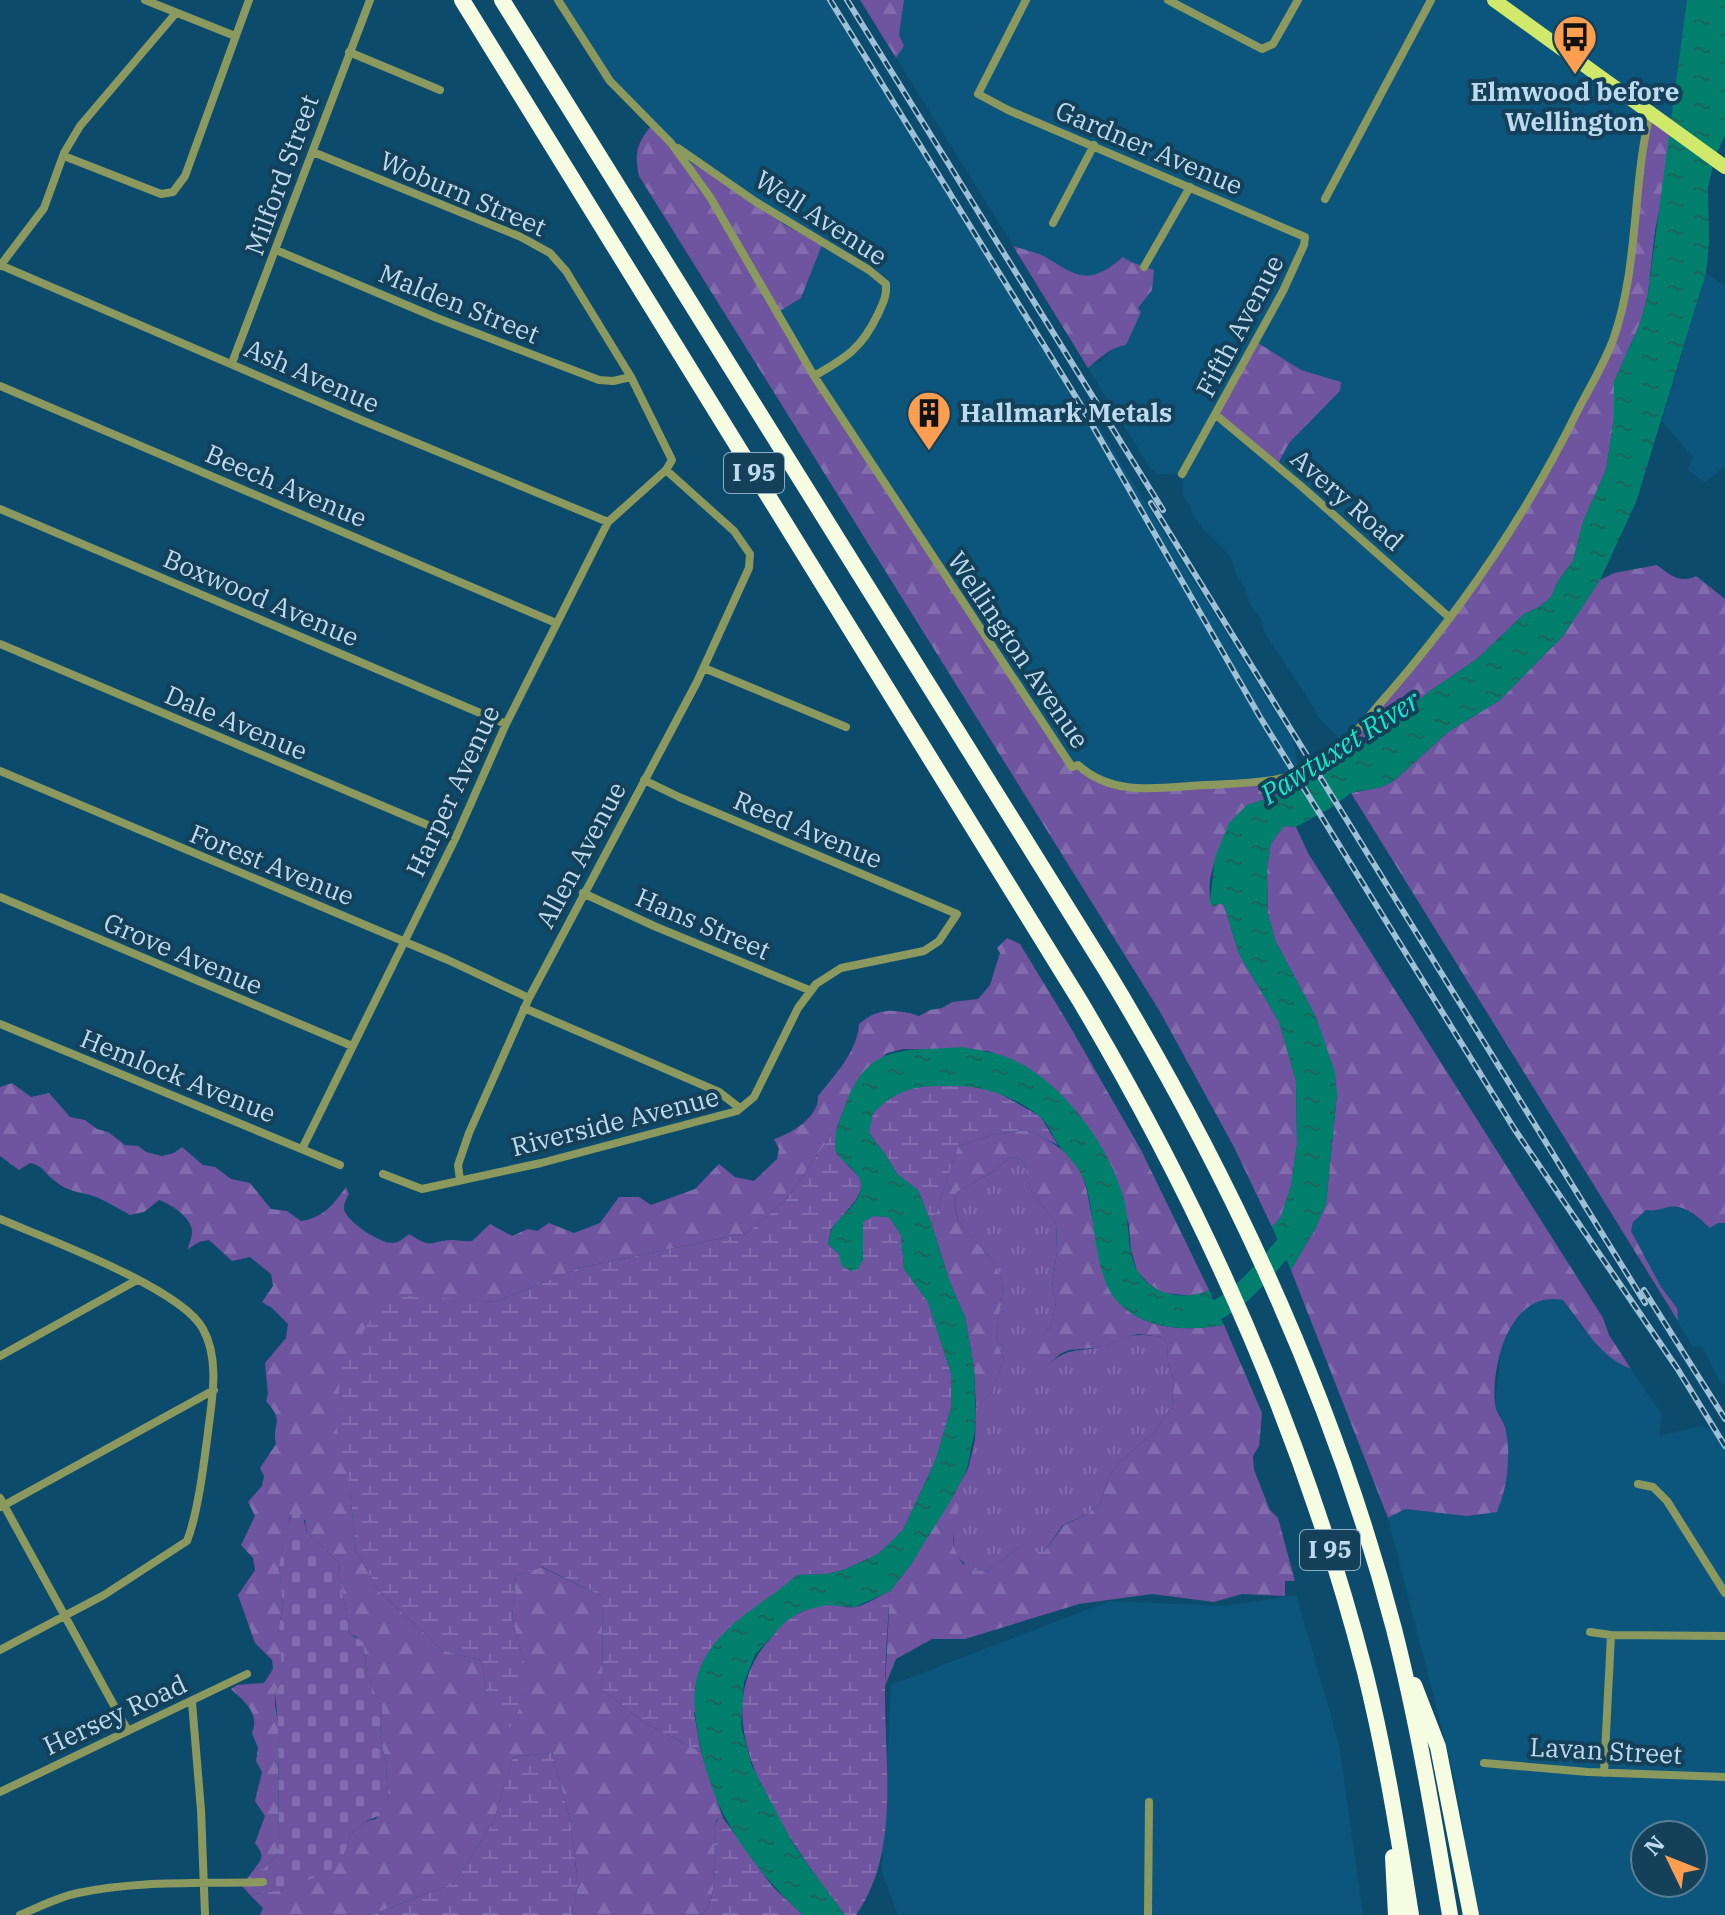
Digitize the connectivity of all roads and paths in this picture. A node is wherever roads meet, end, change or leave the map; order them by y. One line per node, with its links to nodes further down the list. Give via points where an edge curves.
1 (145, 0): 12 (street)
2 (249, 0): 13 (street)
3 (370, 0): 14 (street, Milford Street)
4 (462, 0): 81 (highway, I 95, via 1143,1110 1223,1271 1289,1431 1365,1672)
5 (502, 0): 69 (highway, I 95, via 1170,1079 1300,1349)
6 (558, 0): 17 (street, Wellington Avenue, via 610,81)
7 (1026, 0): 18 (street, Gardner Avenue, via 978,94)
8 (1168, 0): 9 (street, via 1262,49 1271,46)
9 (1298, 0)
10 (1431, 0): 23 (street)
11 (1494, 0): 16 (main road)
12 (176, 13): 13 (street); 20 (street, via 80,126)
13 (235, 36): 20 (street, via 185,176 169,194)
14 (349, 52): 15 (street); 19 (street, Milford Street)
15 (440, 90)
16 (1653, 115): 21 (main road); 38 (street, Wellington Avenue, via 1639,166 1625,292 1612,342 1553,462)
17 (671, 143): 30 (street, Wellington Avenue, via 717,207); 30 (street, Well Avenue, via 886,284 887,295 859,347)
18 (1094, 145): 22 (street, Gardner Avenue); 24 (street)
19 (313, 152): 26 (street, Milford Street); 31 (street, Woburn Street, via 550,253)
20 (64, 156): 27 (street, via 44,208)
21 (1723, 165)
22 (1190, 187): 25 (street, Gardner Avenue); 28 (street)
23 (1325, 199)
24 (1053, 223)
25 (1305, 237): 33 (street, Fifth Avenue, via 1283,291)
26 (276, 250): 29 (street, Milford Street); 31 (street, Malden Street, via 599,380)
27 (0, 266): 29 (street, Ash Avenue)
28 (1144, 267)
29 (232, 363): 37 (street, Ash Avenue)
30 (814, 376): 38 (street, Wellington Avenue, via 1072,767 1078,765 1114,786 1237,783 1304,772 1351,736)
31 (631, 377): 34 (street, via 672,460)
32 (0, 386): 39 (street, Beech Avenue)
33 (1216, 415): 35 (street, Fifth Avenue); 38 (street, Avery Road)
34 (666, 470): 37 (street, Harper Avenue); 41 (street, Allen Avenue, via 734,531 750,554 749,568)
35 (1182, 474)
36 (0, 509): 42 (street, Boxwood Avenue)
37 (608, 522): 39 (street, Harper Avenue)
38 (1450, 618)
39 (556, 623): 42 (street, Harper Avenue)
40 (0, 644): 46 (street, Dale Avenue)
41 (704, 668): 43 (street); 45 (street, Allen Avenue)
42 (506, 724): 46 (street, Harper Avenue)
43 (846, 727)
44 (0, 771): 50 (street, Forest Avenue)
45 (644, 780): 47 (street, Allen Avenue); 49 (street, Reed Avenue)
46 (456, 837): 50 (street, Harper Avenue)
47 (583, 893): 51 (street, Hans Street); 52 (street, Allen Avenue)
48 (0, 897): 55 (street, Grove Avenue)
49 (957, 914): 51 (street, Riverside Avenue, via 939,941 924,951 841,968)
50 (404, 941): 52 (street, Forest Avenue); 55 (street, Harper Avenue)
51 (809, 990): 56 (street, Riverside Avenue, via 754,1097)
52 (529, 998): 53 (street, Allen Avenue)
53 (524, 1008): 56 (street, via 719,1092); 60 (street, Allen Avenue, via 469,1133 458,1165)
54 (0, 1024): 57 (street, Hemlock Avenue)
55 (352, 1046): 57 (street, Harper Avenue)
56 (737, 1111): 60 (street, Riverside Avenue)
57 (302, 1149): 58 (street, Hemlock Avenue)
58 (340, 1165)
59 (383, 1174): 60 (street, Riverside Avenue, via 422,1189)
60 (460, 1180)
61 (0, 1219): 62 (street)
62 (137, 1280): 63 (street); 64 (street, via 182,1305 204,1330)
63 (0, 1356)
64 (214, 1390): 66 (street); 68 (street, via 187,1541)
65 (1638, 1484): 67 (street, via 1653,1487 1667,1501)
66 (1, 1504): 68 (street)
67 (1725, 1593)
68 (64, 1615): 73 (street); 76 (street)
69 (1394, 1631): 82 (highway, via 1438,1747); 91 (highway, I 95)
70 (1590, 1632): 71 (street)
71 (1611, 1635): 72 (street); 78 (street)
72 (1725, 1636)
73 (0, 1650)
74 (247, 1674): 75 (street, Hersey Road)
75 (192, 1702): 76 (street, Hersey Road); 85 (street)
76 (128, 1731): 80 (street, Hersey Road)
77 (1484, 1763): 78 (street, Lavan Street)
78 (1604, 1773): 79 (street, Lavan Street)
79 (1725, 1777)
80 (0, 1792)
81 (1392, 1795): 89 (highway); 90 (highway, I 95)
82 (1449, 1799): 92 (highway); 93 (highway)
83 (1149, 1802): 88 (street)
84 (263, 1882): 85 (street)
85 (203, 1884): 86 (street, via 92,1890); 87 (street)
86 (20, 1915)
87 (205, 1915)
88 (1148, 1915)
89 (1396, 1915)
90 (1411, 1915)
91 (1450, 1915)
92 (1471, 1915)
93 (1479, 1915)

